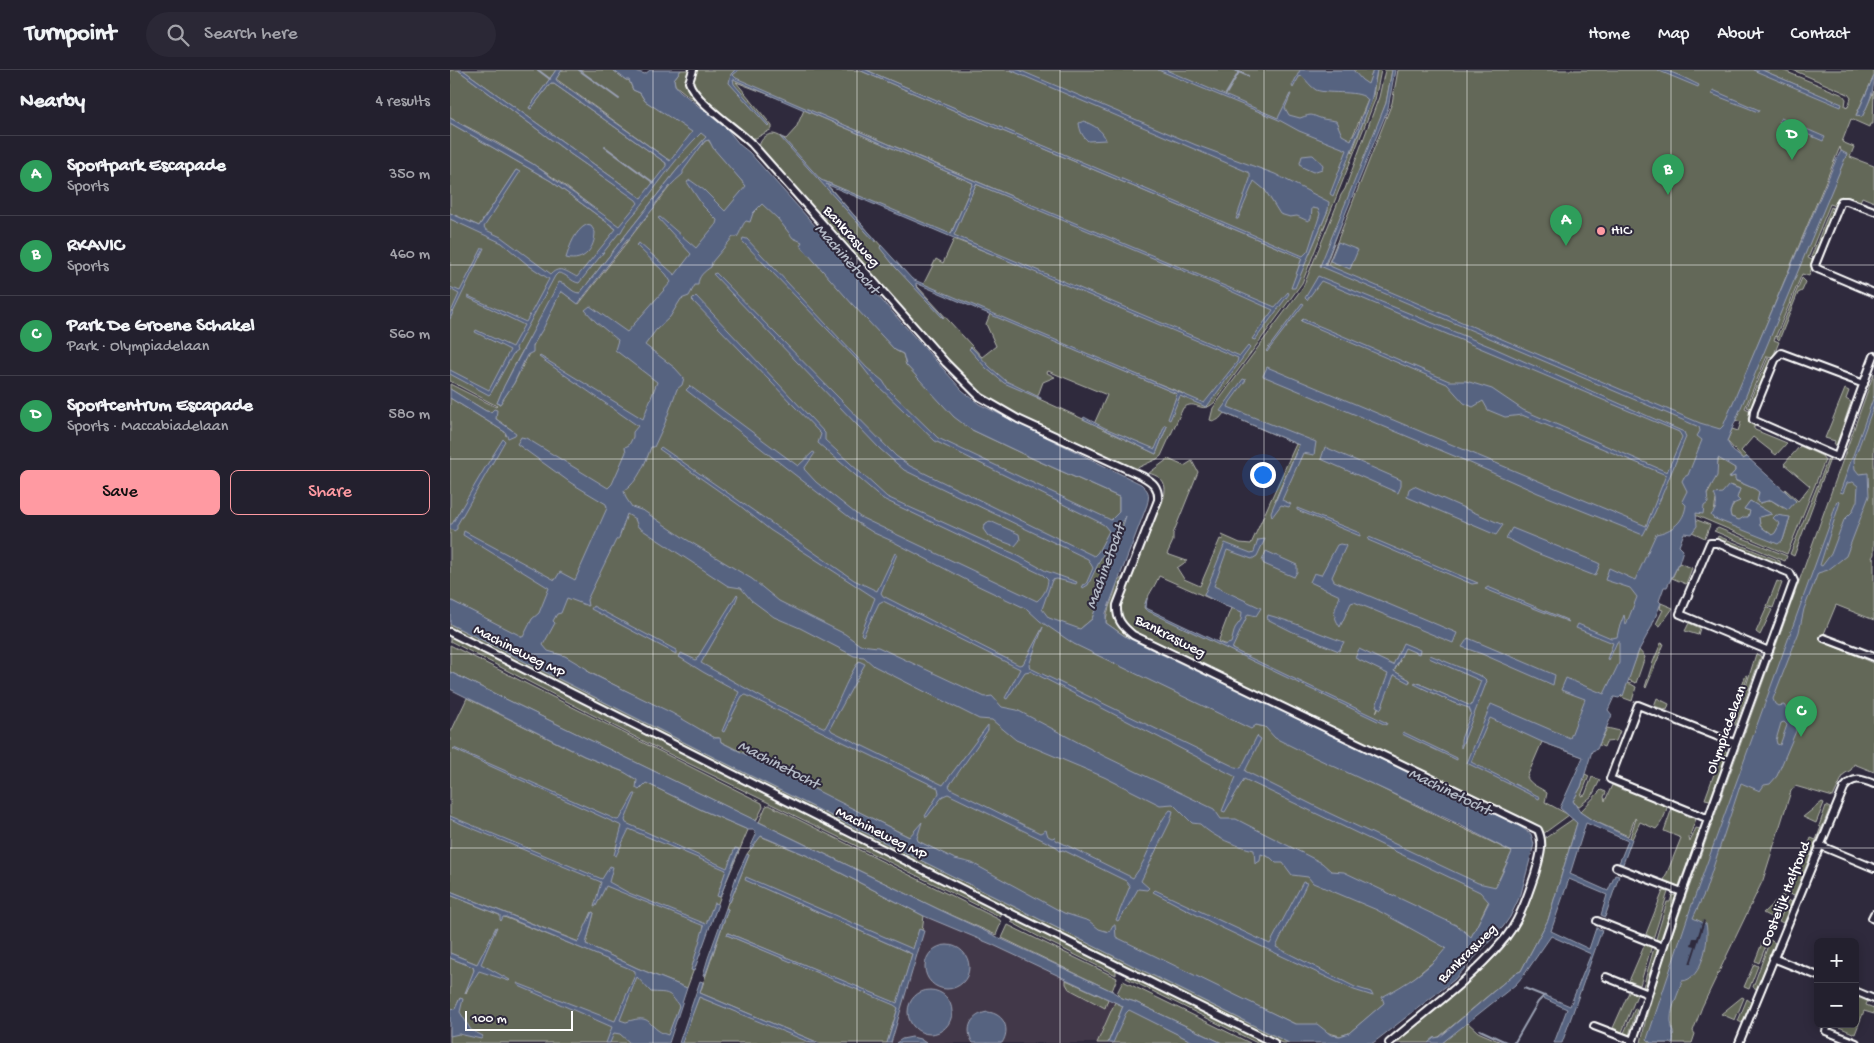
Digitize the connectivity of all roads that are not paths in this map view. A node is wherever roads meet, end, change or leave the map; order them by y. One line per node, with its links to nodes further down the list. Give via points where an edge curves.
1 (693, 70): 31 (street, Bankrasweg, via 689,82 694,94 752,144 980,397 1018,419 1142,476 1156,486 1158,500 1117,605 1116,616 1125,629 1538,830 1542,845 1536,869 1526,900 1502,942 1464,980)
2 (1874, 211): 3 (street, via 1848,200 1841,202 1815,265)
3 (1874, 293)
4 (1874, 356): 5 (street)
5 (1864, 384): 5 (street, via 1837,457 1752,420 1781,353)
6 (450, 632): 30 (street, Machineweg MP)
7 (1824, 638): 9 (street)
8 (1769, 651): 8 (street, Olympiadelaan, via 1794,581 1792,576 1718,543 1710,544 1680,614); 10 (street, Olympiadelaan)
9 (1874, 657)
10 (1734, 744): 12 (street, Olympiadelaan); 12 (street, via 1638,705 1610,779)
11 (1874, 784): 13 (street, Oostelijk Halfrond, via 1861,779 1848,782)
12 (1709, 819): 16 (street, Olympiadelaan)
13 (1819, 845): 15 (street); 21 (street, Oostelijk Halfrond)
14 (1616, 867): 16 (street)
15 (1874, 868)
16 (1682, 892): 20 (street, Olympiadelaan)
17 (1874, 914): 18 (street)
18 (1874, 919)
19 (1597, 921): 20 (street)
20 (1663, 947): 25 (street, Olympiadelaan)
21 (1773, 958): 22 (street); 32 (street, Oostelijk Halfrond)
22 (1814, 974)
23 (1606, 977): 25 (street)
24 (1859, 993): 26 (street)
25 (1648, 994): 29 (street, Olympiadelaan)
26 (1874, 999)
27 (1594, 1026): 29 (street, Olympiadelaan)
28 (1827, 1028): 33 (street, via 1826,1031)
29 (1632, 1042)
30 (1274, 1043)
31 (1389, 1043)
32 (1739, 1043)
33 (1856, 1043)

